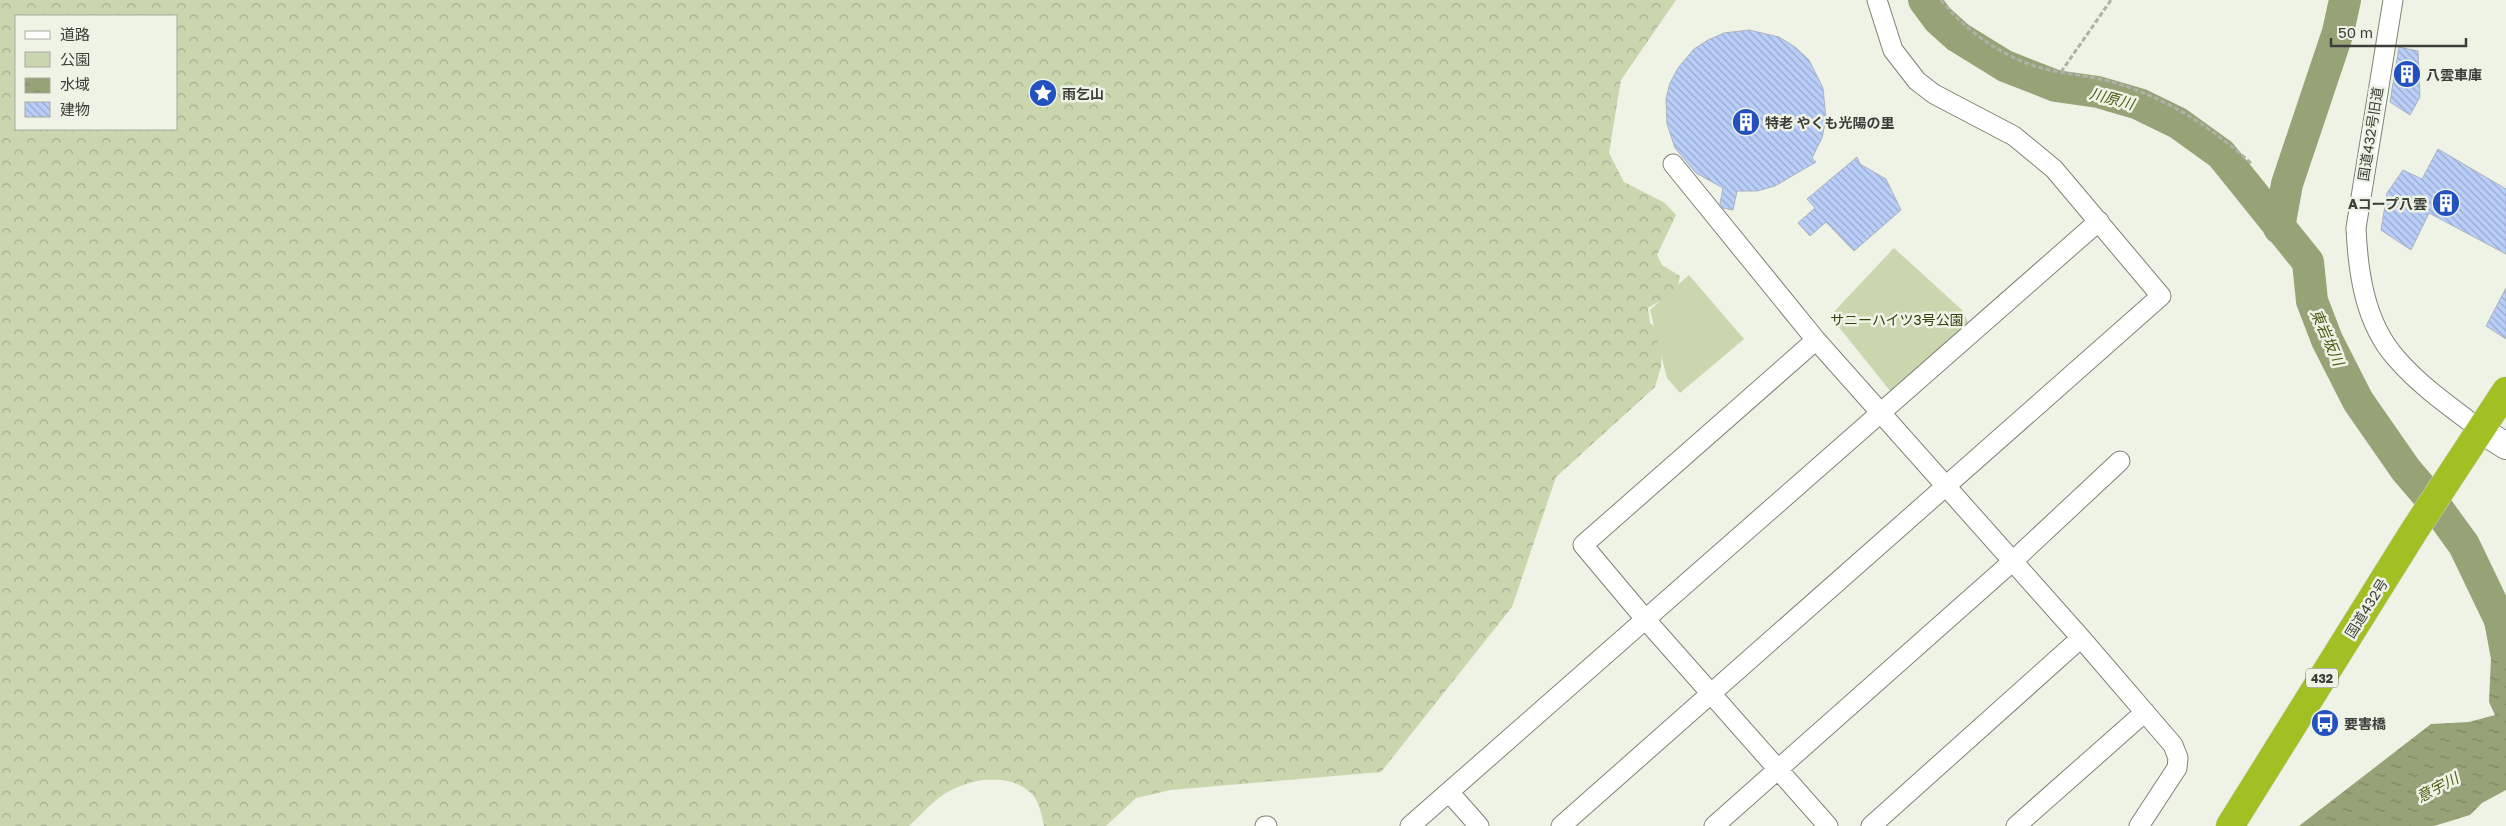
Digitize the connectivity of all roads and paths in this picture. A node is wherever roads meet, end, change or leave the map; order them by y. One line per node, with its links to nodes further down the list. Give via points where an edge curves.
1 (1877, 0): 8 (street, via 1894,50 1917,81 1934,94 2014,136 2054,169)
2 (1941, 0): 5 (path, via 1961,22 1987,42 2026,63)
3 (2112, 0): 5 (path)
4 (2393, 0): 12 (street, 国道432号旧道, via 2356,228 2364,292 2379,333 2396,358 2432,392)
5 (2061, 72): 7 (path, via 2111,82 2179,109 2222,136)
6 (1673, 164): 9 (street)
7 (2252, 164)
8 (2099, 222): 11 (street); 15 (street, via 2161,296)
9 (1816, 340): 11 (street); 17 (street, via 1583,545)
10 (2506, 391): 12 (highway, 国道432号 / 432)
11 (1880, 413): 15 (street); 17 (street)
12 (2481, 430): 13 (street, 国道432号旧道); 31 (highway, 国道432号 / 432, via 2414,531)
13 (2506, 446)
14 (2120, 461): 16 (street)
15 (1944, 486): 16 (street); 19 (street)
16 (2013, 561): 18 (street); 21 (street)
17 (1646, 620): 19 (street); 22 (street)
18 (2081, 638): 20 (street); 28 (street)
19 (1711, 694): 21 (street); 25 (street)
20 (2145, 712): 29 (street); 30 (street, via 2173,745 2178,758 2177,768)
21 (1778, 769): 26 (street); 27 (street)
22 (1449, 792): 23 (street); 24 (street)
23 (1410, 826)
24 (1479, 826)
25 (1561, 826)
26 (1714, 826)
27 (1828, 826)
28 (1871, 826)
29 (2016, 826)
30 (2139, 826)
31 (2230, 826)

